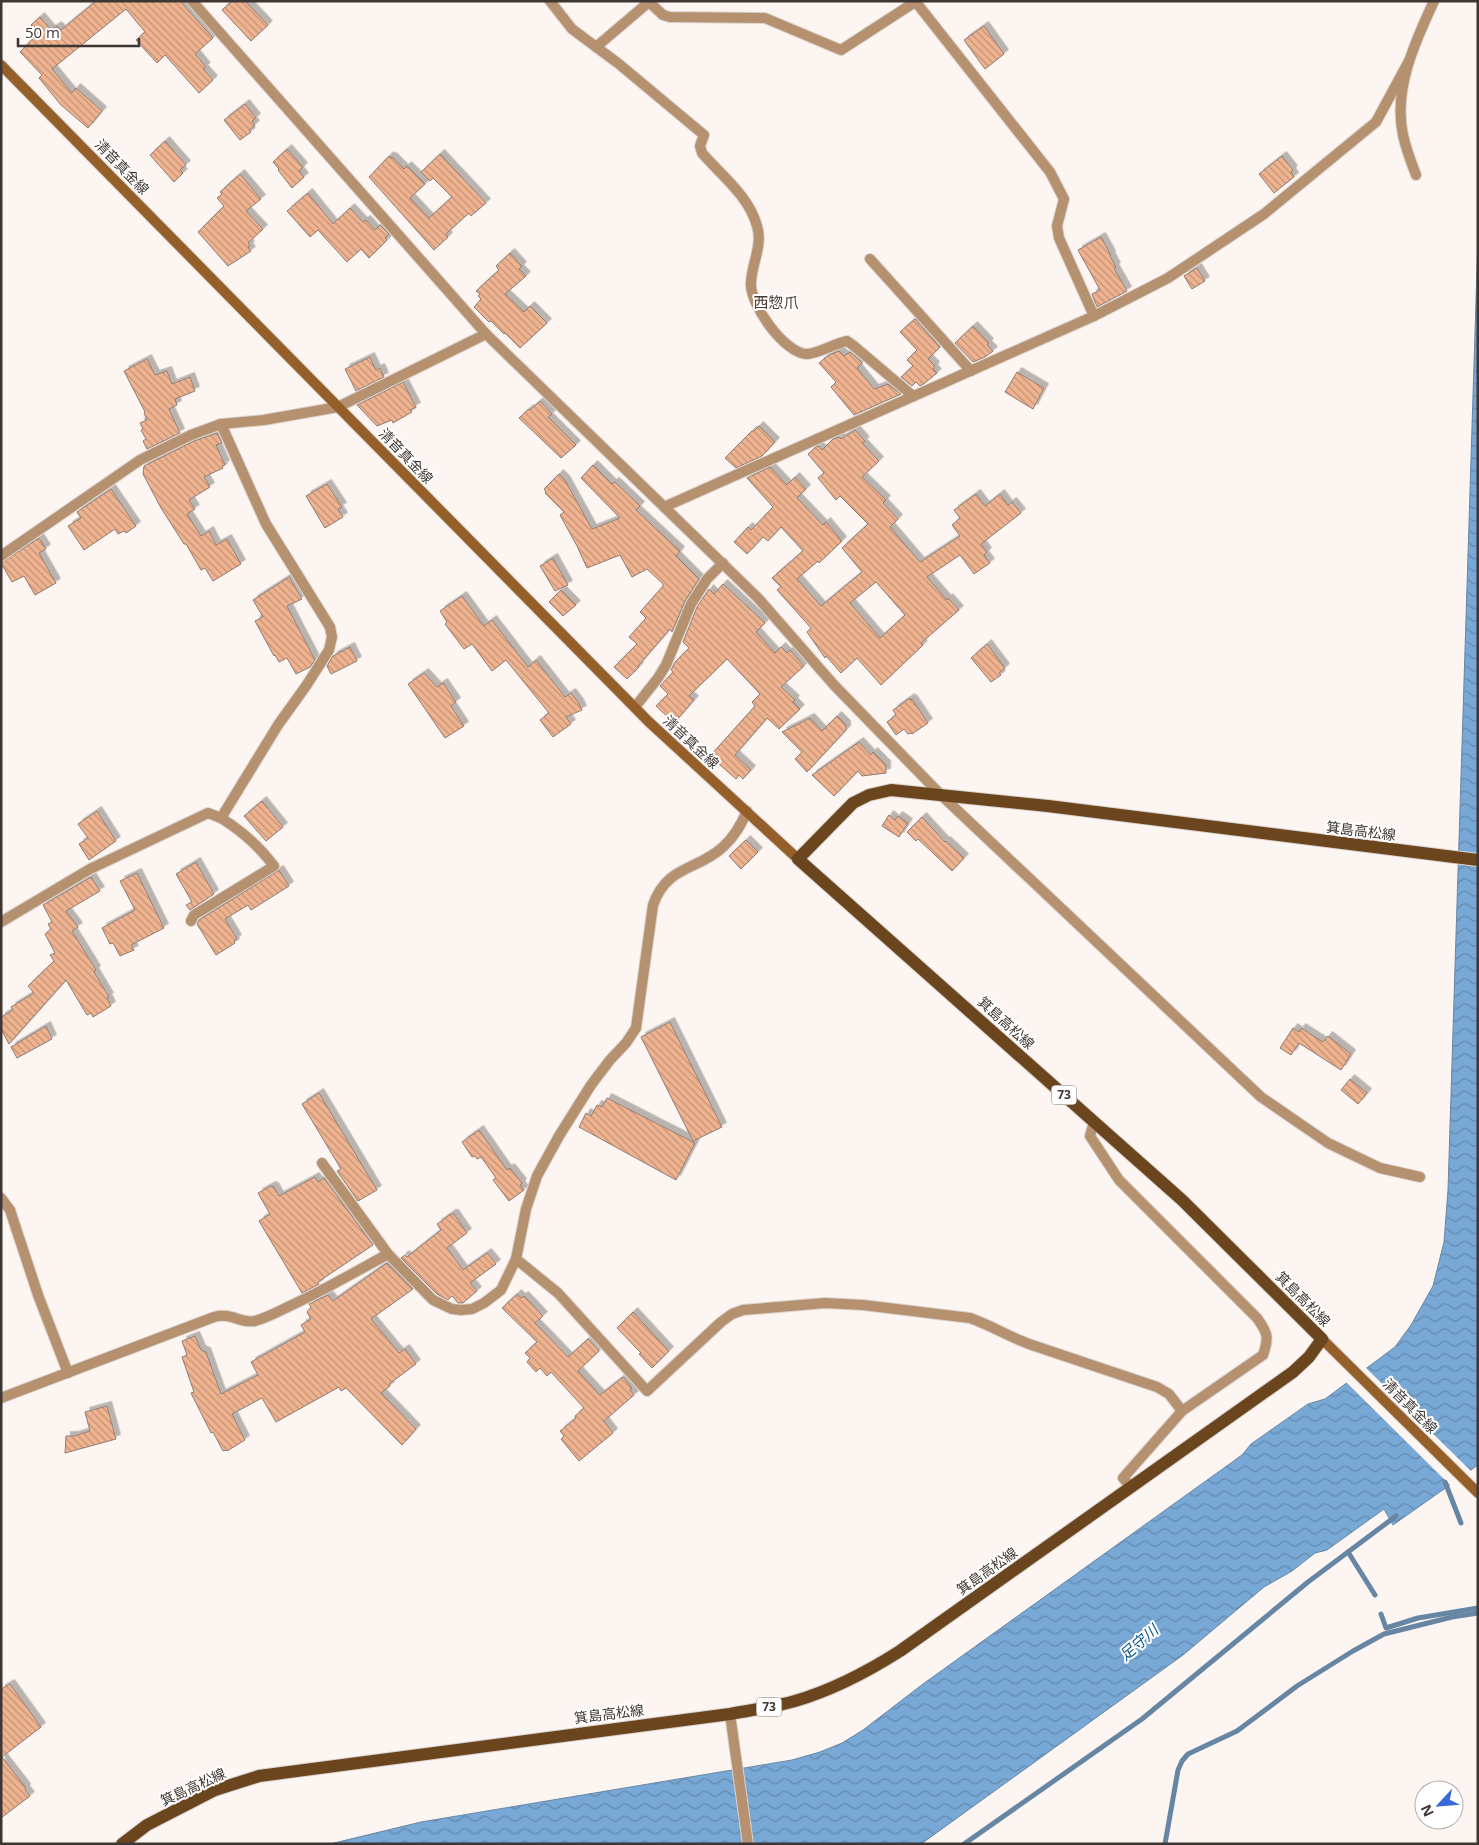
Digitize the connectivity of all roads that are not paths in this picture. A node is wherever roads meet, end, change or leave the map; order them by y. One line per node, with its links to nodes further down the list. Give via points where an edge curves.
1 (192, 1): 11 (street)
2 (550, 1): 5 (street, via 572,29)
3 (1434, 1): 6 (street)
4 (915, 2): 5 (street, via 841,50 765,18 670,17 648,2); 10 (street, via 1058,186 1064,199 1057,226 1059,238)
5 (596, 47): 13 (street, via 704,135 700,146 702,153 745,201 758,232 751,285 764,319 798,352 815,352 847,341)
6 (1409, 61): 8 (street, via 1400,112 1403,134); 10 (street, via 1376,122 1264,214 1168,278)
7 (1, 65): 14 (main road, 清音真金線)
8 (1416, 175)
9 (870, 259): 12 (street)
10 (1094, 316): 12 (street)
11 (486, 334): 14 (street); 16 (street)
12 (971, 371): 13 (street)
13 (913, 396): 16 (street)
14 (338, 407): 15 (street); 19 (main road, 清音真金線)
15 (221, 424): 17 (street, via 140,460); 22 (street, via 257,508 326,619 332,637 329,650)
16 (664, 507): 18 (street)
17 (1, 556)
18 (723, 563): 19 (street, via 707,579 691,604 666,665); 20 (street, via 834,685)
19 (634, 707): 21 (main road, 清音真金線)
20 (940, 794): 23 (main road, 箕島高松線, via 891,790 869,795 840,814); 24 (main road, 箕島高松線); 29 (street, via 1261,1097 1328,1143 1380,1168)
21 (747, 811): 23 (main road, 清音真金線); 32 (street, via 738,830 722,848 670,877 660,890 653,906 636,1028 591,1085 538,1176 526,1209)
22 (221, 818): 25 (street, via 261,848 274,866 194,916); 26 (street, via 208,813 90,869)
23 (798, 859): 27 (main road, 箕島高松線 / 73)
24 (1478, 860)
25 (191, 921)
26 (1, 922)
27 (1094, 1122): 33 (main road, 箕島高松線 / 73, via 1182,1200); 36 (street, via 1090,1136 1119,1180 1265,1329 1268,1341 1263,1355)
28 (322, 1163): 31 (street)
29 (1420, 1177)
30 (1, 1198): 34 (street, via 10,1210)
31 (388, 1254): 32 (street, via 433,1300 461,1310 472,1309 495,1296 507,1281); 34 (street, via 266,1317 248,1322 230,1315 214,1317)
32 (516, 1259): 36 (street, via 558,1293 647,1391 732,1314 743,1310 825,1303 970,1318 1028,1344 1157,1387 1168,1394)
33 (1322, 1339): 37 (main road, 箕島高松線 / 73, via 1292,1372); 38 (main road, 清音真金線)
34 (68, 1373): 35 (street)
35 (1, 1398)
36 (1182, 1411): 37 (street, via 1124,1478)
37 (1131, 1487): 39 (main road, 箕島高松線 / 73, via 900,1652 867,1671 795,1701)
38 (1478, 1493)
39 (730, 1714): 40 (main road, 箕島高松線 / 73, via 259,1776 215,1790 147,1825); 41 (street)
40 (122, 1844)
41 (748, 1844)

